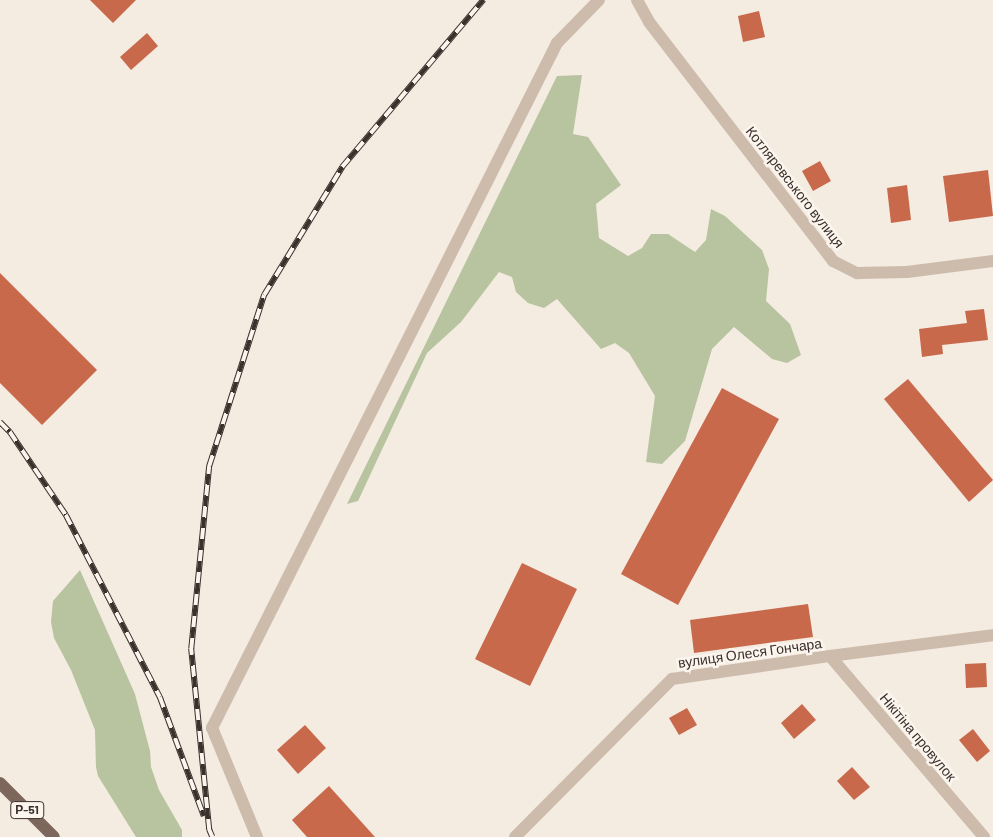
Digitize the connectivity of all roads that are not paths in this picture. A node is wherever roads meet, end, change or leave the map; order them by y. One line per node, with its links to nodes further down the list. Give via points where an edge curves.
1 (599, 0): 8 (street, via 557,43 212,728)
2 (637, 0): 3 (street, Котляревського вулиця, via 649,22 833,261 857,273 907,272)
3 (993, 260)
4 (993, 635): 5 (street, вулиця Олеся Гончара)
5 (830, 656): 9 (street, вулиця Олеся Гончара, via 672,679); 10 (street, Нікітіна провулок)
6 (0, 783): 7 (main road, Р-51)
7 (54, 837)
8 (256, 837)
9 (515, 837)
10 (984, 837)

